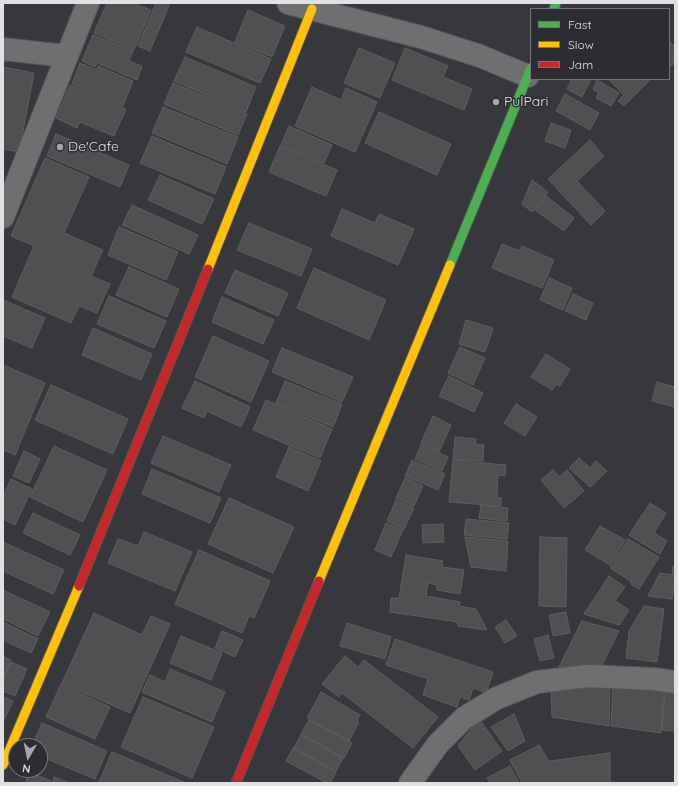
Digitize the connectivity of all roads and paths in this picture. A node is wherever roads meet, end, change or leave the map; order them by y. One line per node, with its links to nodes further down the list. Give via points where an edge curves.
1 (88, 3): 5 (street)
2 (288, 3): 3 (street)
3 (312, 9): 6 (street, via 420,37); 9 (street, via 75,597)
4 (3, 49): 5 (street)
5 (66, 56): 7 (street)
6 (529, 72): 10 (street)
7 (3, 217)
8 (675, 682): 11 (street, via 588,676 537,682 496,698 464,718 438,744)
9 (3, 765)
10 (236, 783)
11 (410, 783)

